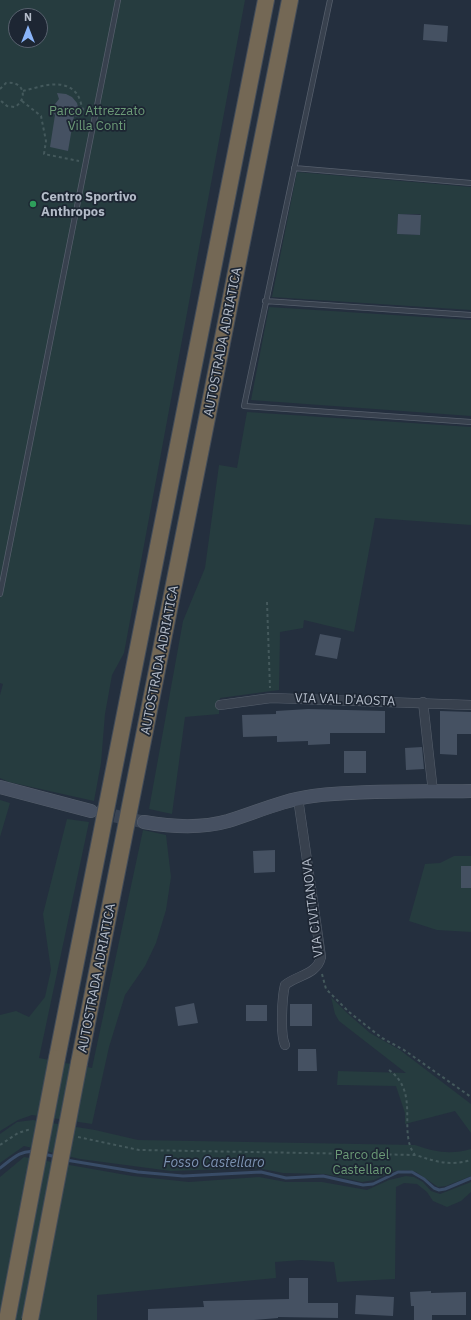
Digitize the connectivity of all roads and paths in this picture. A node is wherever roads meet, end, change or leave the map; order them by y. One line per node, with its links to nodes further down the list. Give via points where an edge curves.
1 (118, 0): 9 (lane)
2 (266, 0): 37 (highway, AUTOSTRADA ADRIATICA, bridge)
3 (290, 0): 38 (highway, AUTOSTRADA ADRIATICA, bridge)
4 (330, 0): 11 (lane)
5 (0, 89): 6 (path, via 10,82 18,84)
6 (23, 91): 8 (path); 9 (path, via 52,84 67,86 77,94 83,109)
7 (0, 100): 8 (path, via 11,107)
8 (22, 101): 10 (path, via 41,116 46,141 44,154)
9 (96, 113): 10 (lane)
10 (86, 163): 16 (lane)
11 (294, 168): 12 (lane); 13 (lane)
12 (471, 183)
13 (265, 301): 14 (lane); 15 (lane, via 244,406)
14 (471, 315)
15 (471, 422)
16 (0, 594)
17 (267, 602): 18 (path)
18 (271, 698): 19 (street, VIA VAL D'AOSTA); 20 (street, VIA VAL D'AOSTA)
19 (423, 702): 21 (street, VIA VAL D'AOSTA); 24 (street)
20 (220, 705)
21 (471, 705)
22 (0, 788): 26 (street)
23 (471, 791): 24 (street)
24 (432, 792): 25 (street, via 330,794)
25 (298, 798): 27 (street, via 210,825 178,827); 28 (street, VIA CIVITANOVA, via 321,954)
26 (91, 810)
27 (144, 822)
28 (317, 966): 29 (street, VIA CIVITANOVA, via 285,985); 31 (path, via 321,969 326,989 349,1012 382,1038 404,1050)
29 (285, 1045)
30 (389, 1070): 35 (path, via 404,1089 408,1110 409,1144)
31 (471, 1097)
32 (34, 1129): 34 (path, via 18,1133)
33 (78, 1137): 35 (path, via 139,1150)
34 (0, 1145)
35 (416, 1155): 36 (path, via 447,1164)
36 (471, 1160)
37 (6, 1320)
38 (30, 1320)

